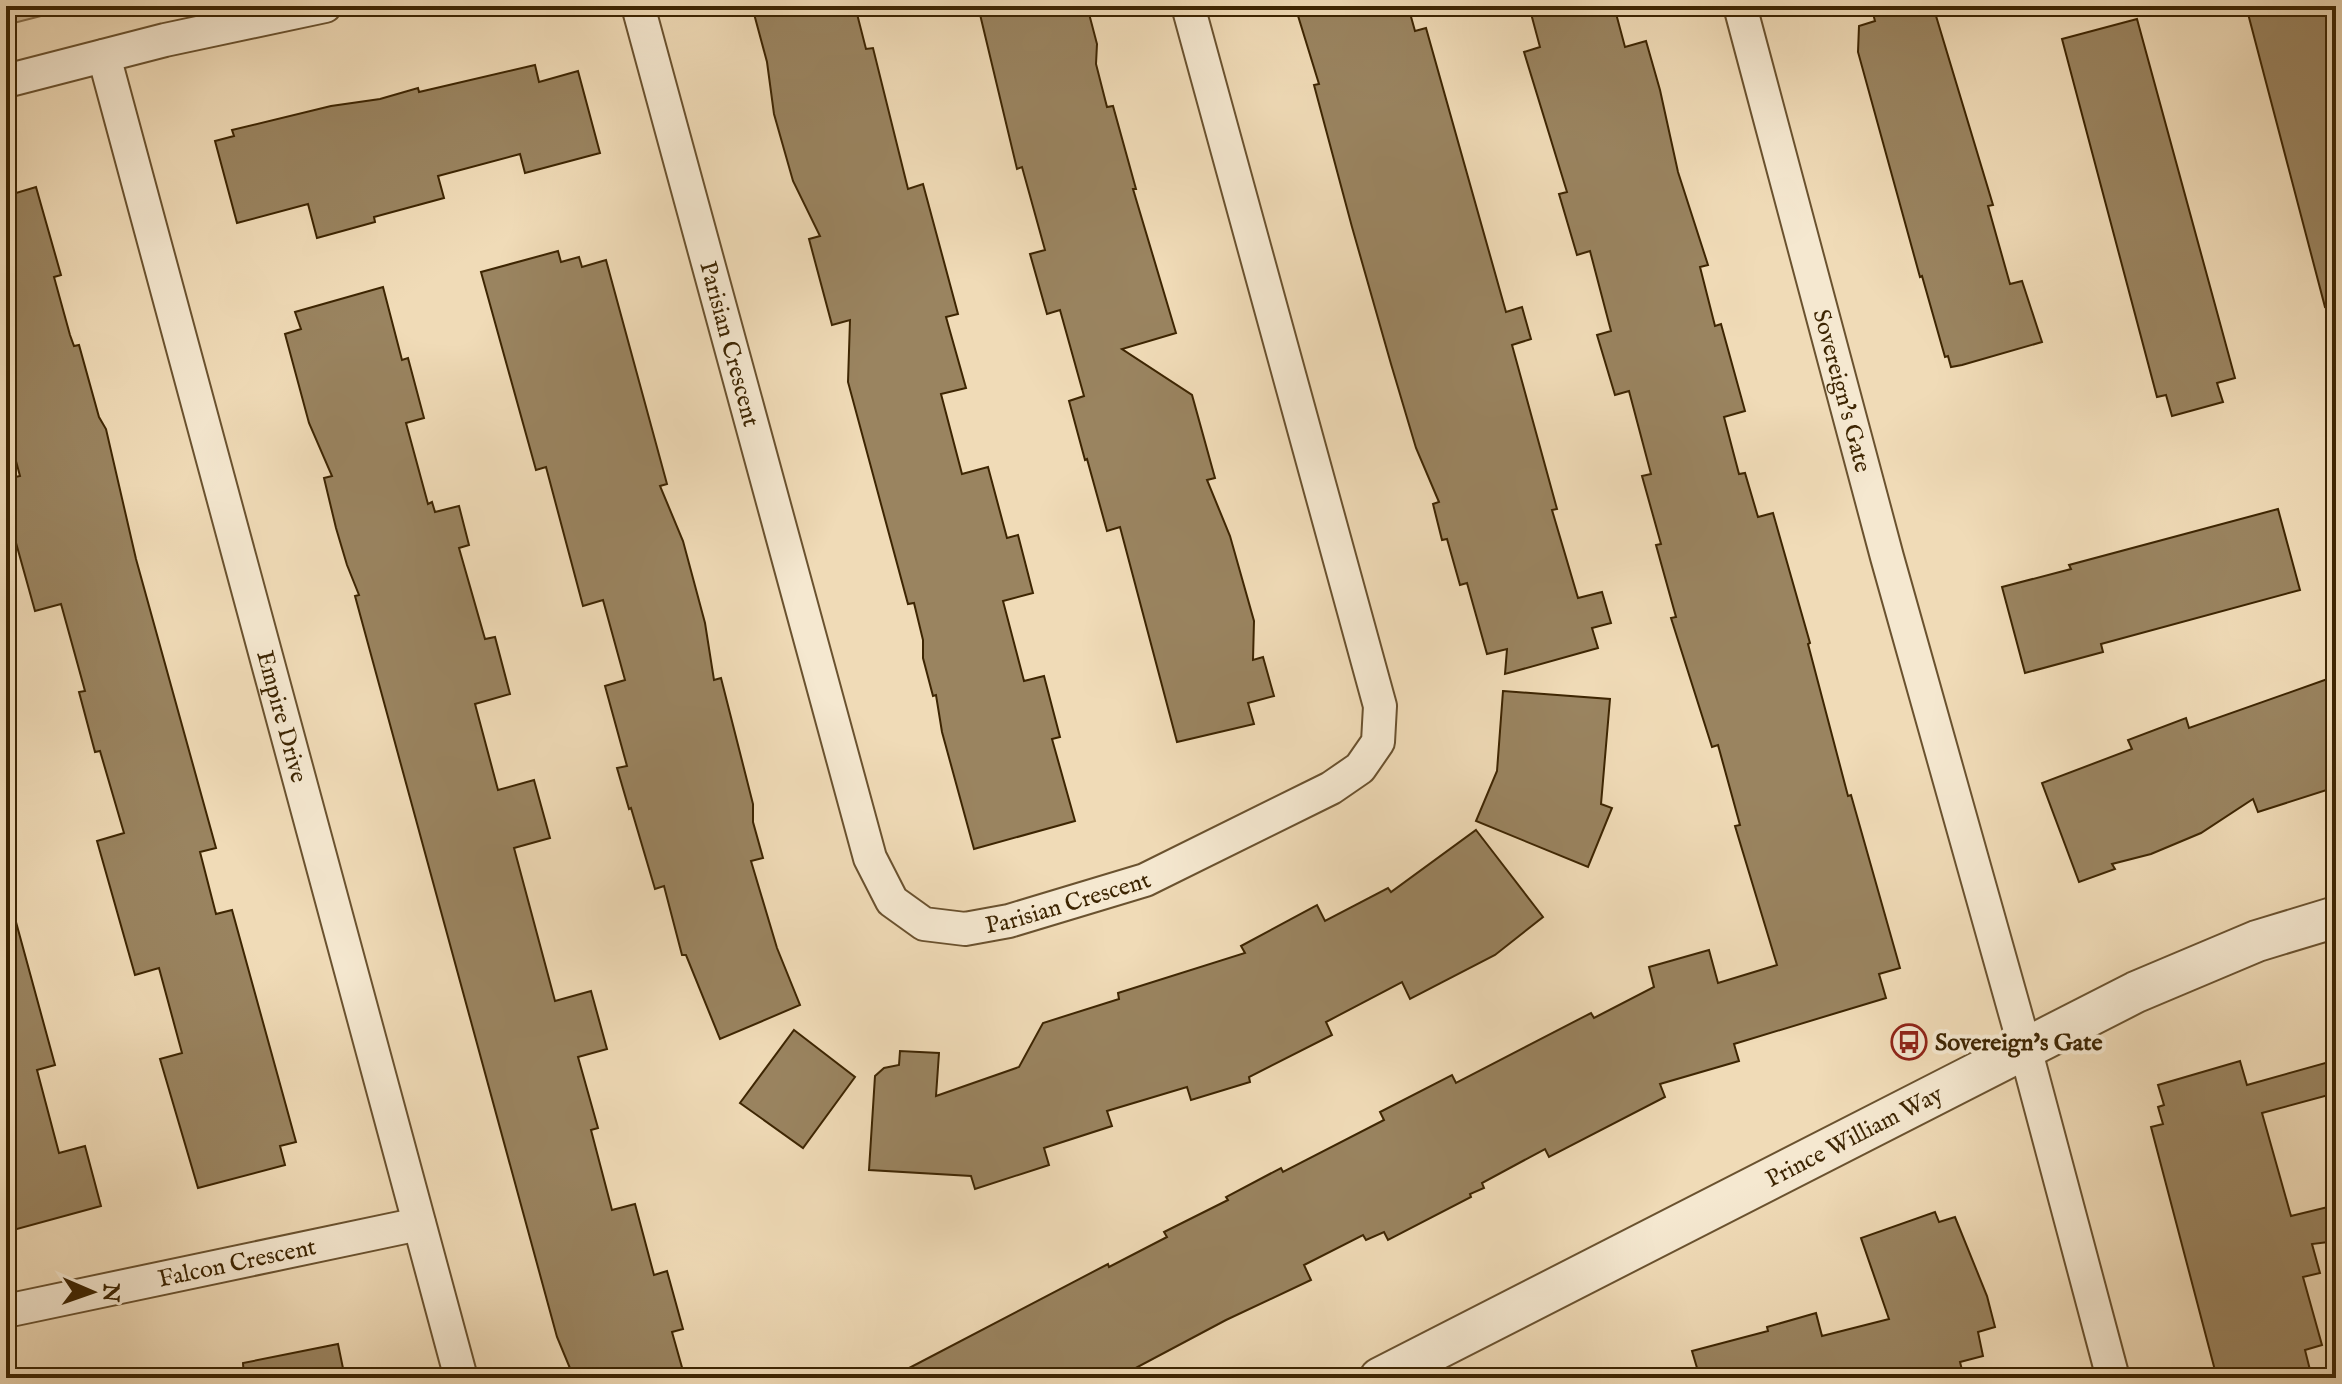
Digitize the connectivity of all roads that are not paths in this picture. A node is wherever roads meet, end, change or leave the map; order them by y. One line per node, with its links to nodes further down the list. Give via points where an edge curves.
1 (325, 6): 5 (street)
2 (638, 6): 3 (street, Parisian Crescent, via 870,858 892,901 924,924 965,929 1145,880 1331,788 1360,768 1378,742 1380,706)
3 (1188, 6)
4 (1740, 6): 8 (street, Sovereign's Gate)
5 (104, 56): 6 (street); 9 (street, Empire Drive)
6 (6, 81)
7 (2336, 917): 8 (street, Prince William Way, via 2257,941 2136,992)
8 (2025, 1048): 12 (street, Prince William Way); 13 (street, Sovereign's Gate)
9 (419, 1224): 10 (street, Falcon Crescent); 11 (street, Empire Drive)
10 (6, 1311)
11 (461, 1378)
12 (1380, 1378)
13 (2113, 1378)

